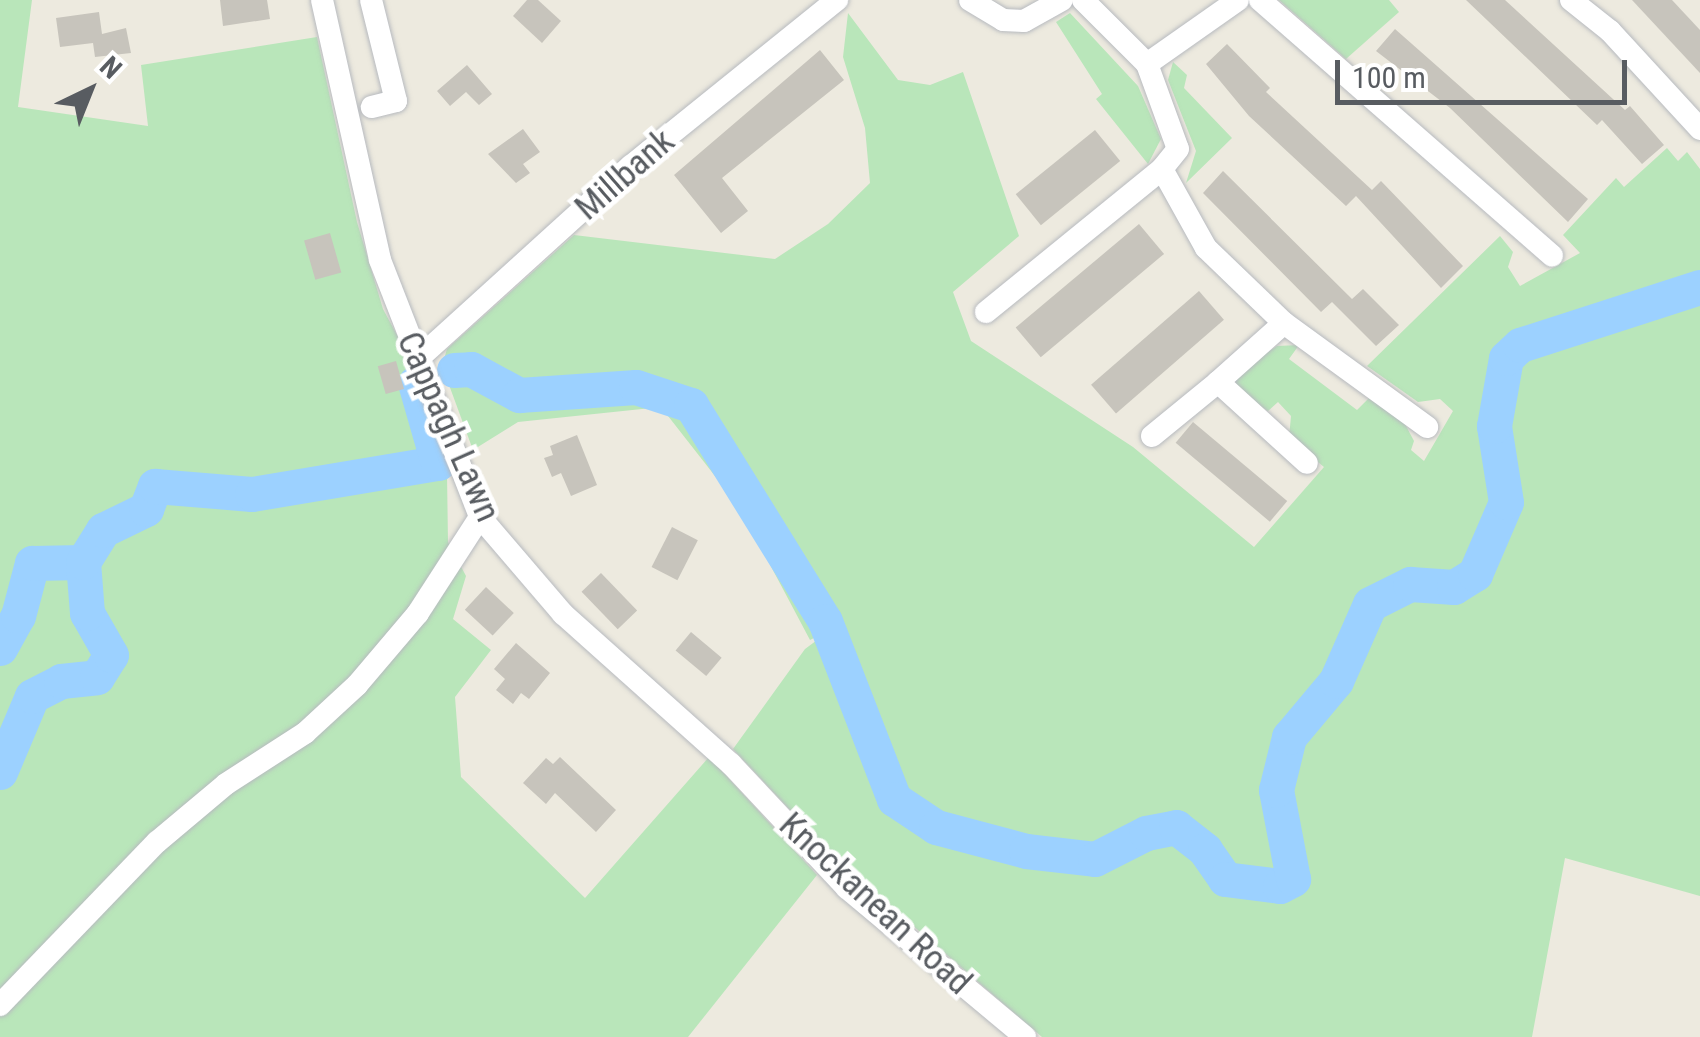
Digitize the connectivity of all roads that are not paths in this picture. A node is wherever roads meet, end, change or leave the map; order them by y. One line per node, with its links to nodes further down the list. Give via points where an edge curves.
1 (322, 0): 17 (street, Cappagh Lawn, via 380,260)
2 (371, 0): 11 (street, via 396,101)
3 (837, 0): 17 (street, Millbank, via 631,166)
4 (970, 0): 5 (street, via 1004,20 1024,21)
5 (1062, 0)
6 (1082, 0): 10 (street)
7 (1238, 0): 10 (street)
8 (1260, 0): 14 (street)
9 (1571, 0): 12 (street, via 1610,31)
10 (1147, 64): 13 (street, via 1178,148)
11 (372, 107)
12 (1700, 129)
13 (1162, 169): 15 (street); 16 (street, via 1206,248)
14 (1552, 256)
15 (986, 312)
16 (1284, 323): 18 (street); 19 (street)
17 (419, 358): 22 (street, Cappagh Lawn)
18 (1218, 382): 20 (street); 21 (street)
19 (1427, 426)
20 (1152, 436)
21 (1307, 463)
22 (480, 517): 23 (street, Cappagh Lawn, via 563,614); 24 (street, via 418,613 358,685 305,733 226,784 156,842)
23 (731, 764): 25 (street, Knockanean Road, via 847,888)
24 (0, 1005)
25 (1024, 1037)

